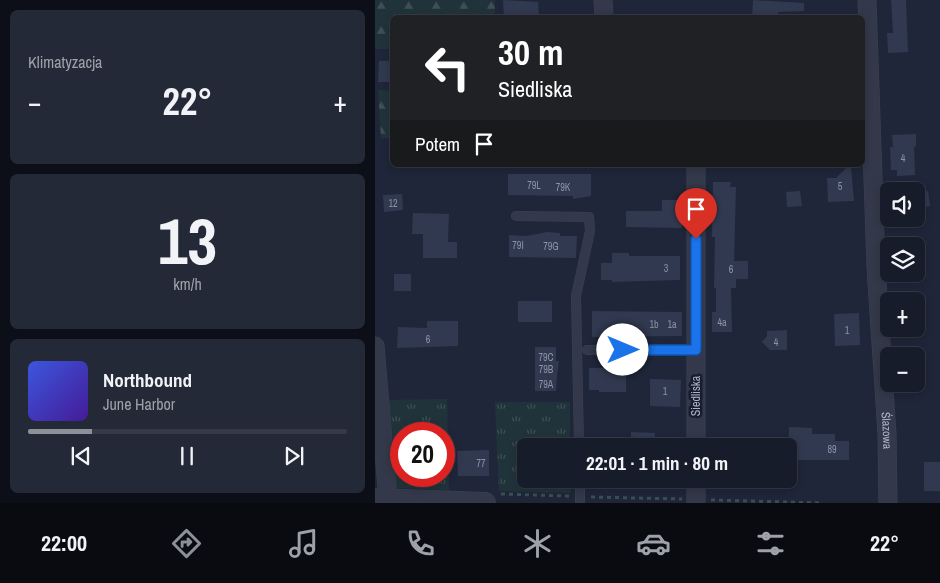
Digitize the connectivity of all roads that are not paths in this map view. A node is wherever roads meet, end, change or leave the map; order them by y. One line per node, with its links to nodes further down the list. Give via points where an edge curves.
1 (603, 0): 3 (street)
2 (867, 0): 15 (street, Ślazowa)
3 (604, 15)
4 (696, 167): 8 (street, Siedliska)
5 (516, 216): 9 (lane, via 589,217 577,296)
6 (375, 346): 13 (street)
7 (587, 350): 8 (lane)
8 (696, 350): 10 (street, Siedliska)
9 (579, 438)
10 (696, 438)
11 (696, 488): 14 (street)
12 (491, 499): 13 (street)
13 (381, 500)
14 (696, 501)
15 (888, 503)

